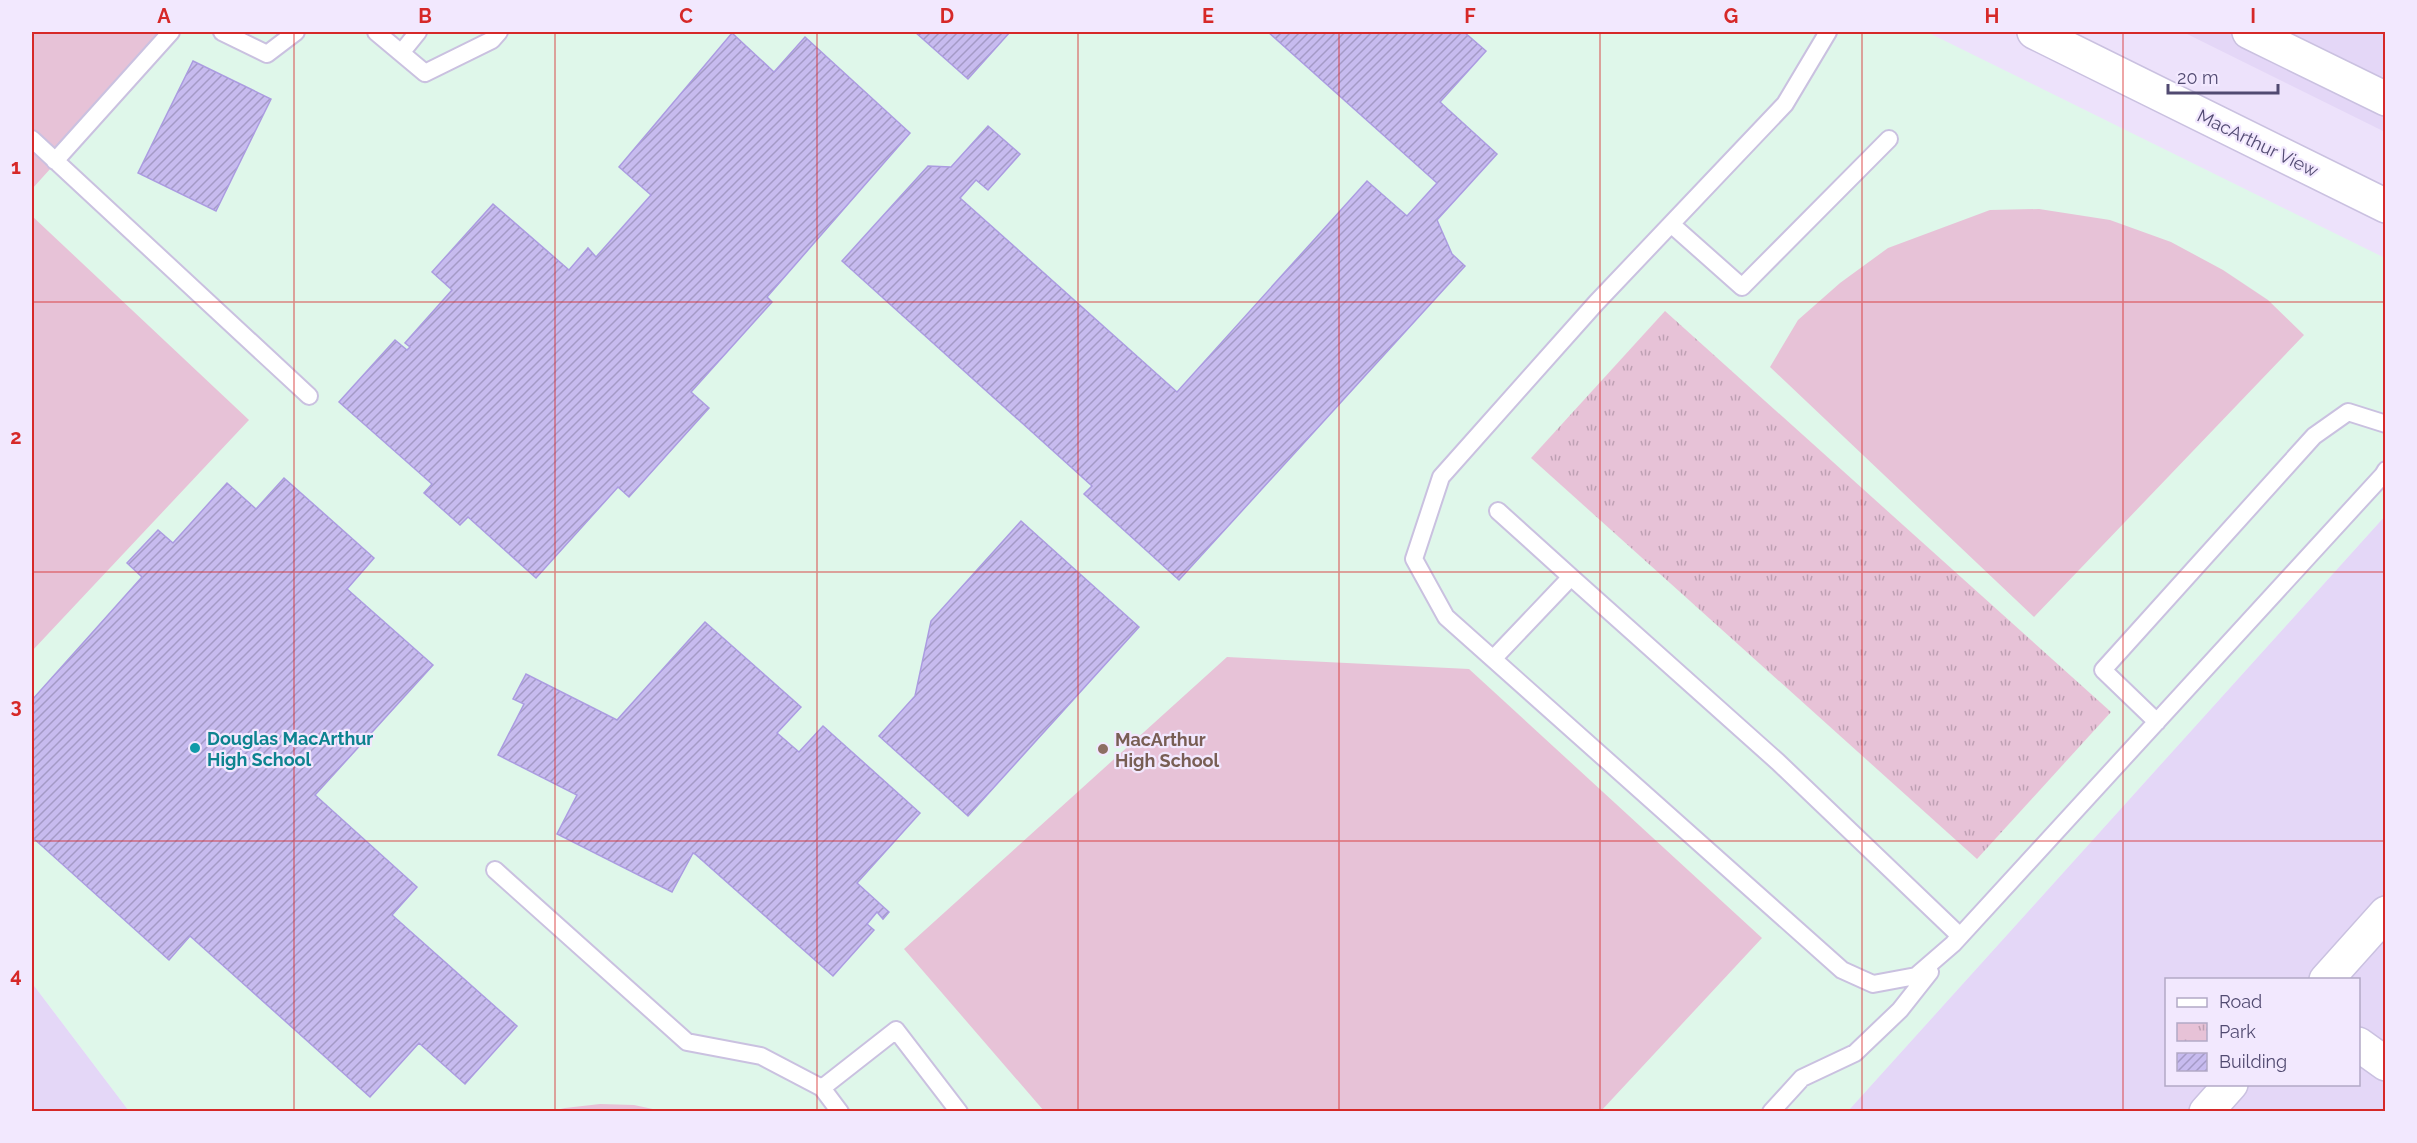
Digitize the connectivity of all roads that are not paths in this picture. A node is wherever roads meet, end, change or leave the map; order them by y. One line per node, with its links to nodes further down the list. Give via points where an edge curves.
1 (171, 32): 14 (lane)
2 (222, 32): 3 (lane, via 267,54)
3 (297, 32)
4 (376, 32): 10 (lane)
5 (418, 32): 10 (lane)
6 (499, 32): 10 (lane, via 492,40 425,73)
7 (1828, 32): 16 (lane, via 1785,104)
8 (2034, 32): 15 (street, MacArthur View)
9 (2249, 32): 11 (street)
10 (401, 53)
11 (2385, 99)
12 (32, 139): 14 (lane)
13 (1889, 139): 16 (lane, via 1742,286)
14 (55, 161): 17 (lane)
15 (2385, 206)
16 (1671, 224): 22 (lane, via 1441,477 1414,559 1446,617)
17 (309, 396)
18 (2385, 424): 23 (lane, via 2348,412 2314,436 2103,670)
19 (2385, 470): 23 (lane)
20 (1498, 512): 21 (lane)
21 (1571, 577): 22 (lane); 26 (lane, via 1778,762)
22 (1493, 659): 26 (lane, via 1842,970 1873,984 1916,976)
23 (2157, 722): 26 (lane)
24 (495, 870): 31 (lane, via 687,1042 761,1056)
25 (2385, 913): 27 (street)
26 (1957, 940): 34 (lane, via 1900,1010 1855,1053 1802,1078)
27 (2328, 978)
28 (2360, 1045): 29 (street)
29 (2385, 1064)
30 (2229, 1086): 35 (street)
31 (822, 1088): 32 (lane); 33 (lane, via 896,1030)
32 (840, 1112)
33 (959, 1112)
34 (1770, 1112)
35 (2206, 1112)

